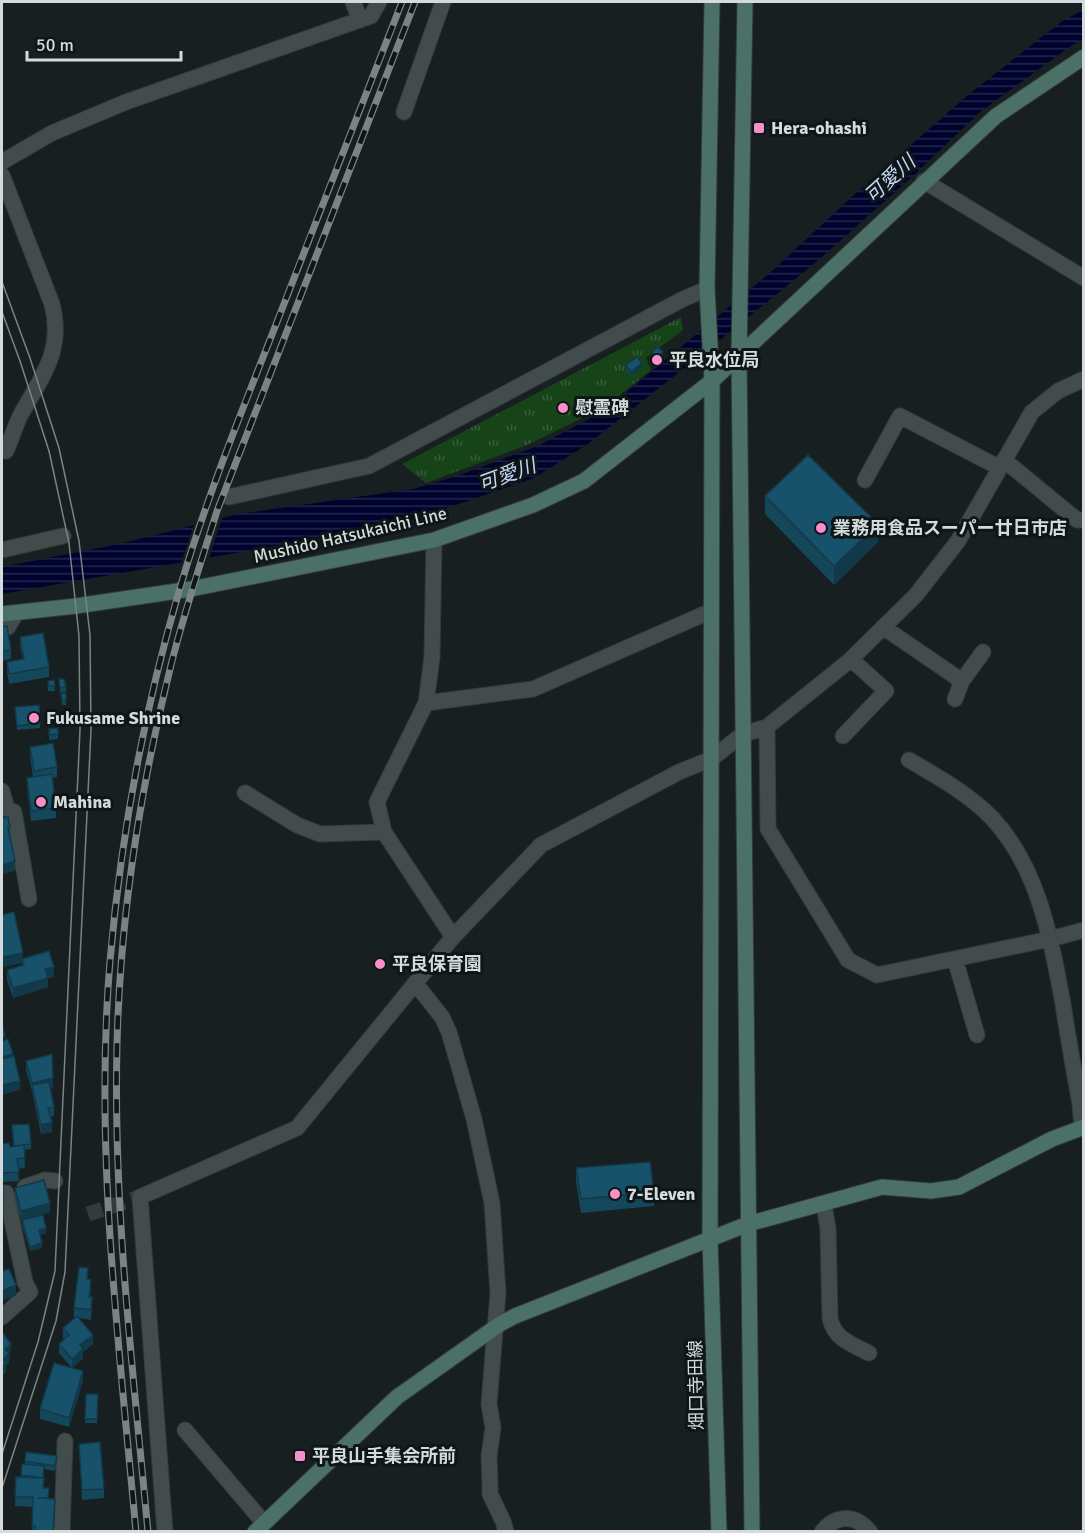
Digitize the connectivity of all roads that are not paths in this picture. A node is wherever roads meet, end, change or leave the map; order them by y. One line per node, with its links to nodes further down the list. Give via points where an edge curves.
1 (353, 2): 6 (street)
2 (379, 2): 6 (street, via 371,16)
3 (443, 2): 8 (street)
4 (712, 2): 13 (street, 畑口寺田線)
5 (745, 2): 14 (street)
6 (360, 20): 9 (street, via 126,102 52,133)
7 (1083, 57): 11 (street, Mushido Hatsukaichi Line, via 996,116)
8 (405, 111)
9 (2, 162)
10 (2, 175): 17 (street, via 52,304 57,336 48,366)
11 (924, 181): 12 (street); 14 (street, Mushido Hatsukaichi Line)
12 (1083, 278)
13 (708, 292): 16 (street, 畑口寺田線); 20 (street, via 683,299 369,466)
14 (739, 357): 16 (street, Mushido Hatsukaichi Line); 35 (street)
15 (1083, 379): 18 (street, via 1058,391 1032,412)
16 (712, 381): 23 (street, Mushido Hatsukaichi Line, via 584,481 533,505); 25 (street, 畑口寺田線)
17 (3, 452)
18 (1002, 464): 19 (street, via 900,416); 21 (street, via 1077,520); 27 (street, via 958,541 916,595)
19 (865, 480)
20 (229, 497)
21 (1083, 520)
22 (63, 536): 24 (street)
23 (434, 540): 26 (street, Mushido Hatsukaichi Line, via 191,589); 33 (street, via 432,657)
24 (2, 550)
25 (711, 611): 33 (street, via 533,689); 37 (street, 畑口寺田線)
26 (9, 613): 28 (street, via 8,627)
27 (883, 627): 30 (street); 31 (street)
28 (2, 628)
29 (983, 652): 31 (street)
30 (851, 659): 34 (street); 36 (street, via 886,691)
31 (962, 681): 32 (street)
32 (956, 699)
33 (426, 703): 41 (street, via 377,802)
34 (767, 727): 35 (street); 46 (street, via 768,830 848,960 877,975)
35 (743, 734): 37 (street); 53 (street)
36 (843, 736)
37 (711, 759): 44 (street, via 541,845); 54 (street, 畑口寺田線)
38 (909, 760): 45 (street, via 967,796 993,819 1022,861 1043,910)
39 (2, 791): 42 (street, via 7,809 14,812 16,819)
40 (245, 793): 41 (street, via 297,825 320,834)
41 (384, 832): 44 (street)
42 (29, 899)
43 (1083, 930): 45 (street)
44 (453, 936): 47 (street)
45 (1050, 939): 46 (street); 49 (street)
46 (955, 959): 48 (street)
47 (416, 983): 56 (street, via 449,1032 477,1132 494,1217 498,1293); 62 (street, via 297,1128 140,1197)
48 (977, 1035)
49 (1083, 1127): 52 (street, via 959,1187 931,1191 882,1188)
50 (55, 1181): 51 (street, via 45,1180)
51 (4, 1192): 55 (street, via 30,1292)
52 (824, 1204): 53 (street); 57 (street, via 832,1328 844,1341)
53 (748, 1224): 54 (street); 65 (street)
54 (710, 1238): 56 (street); 64 (street, 畑口寺田線)
55 (2, 1317)
56 (494, 1328): 60 (street, via 397,1397); 63 (street, via 489,1485)
57 (869, 1353)
58 (185, 1430): 60 (street)
59 (65, 1441): 61 (street)
60 (259, 1527)
61 (62, 1532)
62 (165, 1532)
63 (506, 1532)
64 (718, 1532)
65 (752, 1532)
66 (822, 1532): 67 (street, via 838,1519 852,1519)
67 (870, 1532)

